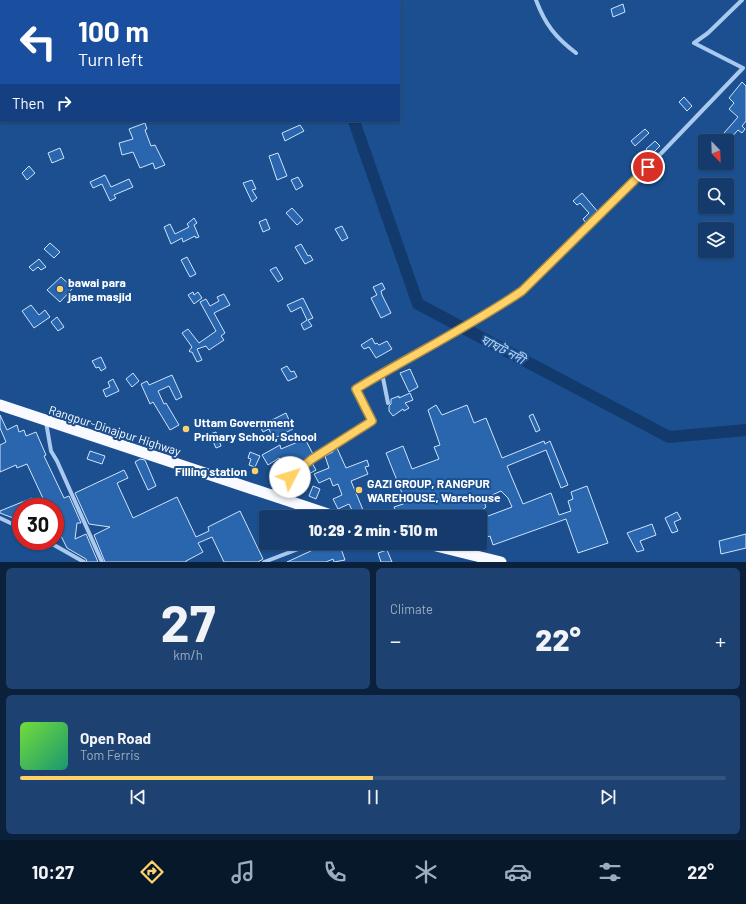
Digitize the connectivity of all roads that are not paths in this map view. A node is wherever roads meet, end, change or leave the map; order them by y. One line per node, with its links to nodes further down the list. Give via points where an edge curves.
1 (536, 0): 3 (street, via 548,27)
2 (742, 0): 4 (street, via 694,43 743,68 648,167 522,291)
3 (576, 53)
4 (382, 373): 5 (street); 8 (street, via 356,389 372,421 312,459)
5 (388, 403)
6 (0, 405): 7 (highway, Rangpur-Dinajpur Highway)
7 (46, 420): 8 (highway, Rangpur-Dinajpur Highway); 16 (street, via 51,451)
8 (268, 495): 9 (highway, Rangpur-Dinajpur Highway)
9 (314, 510)
10 (0, 518): 11 (street)
11 (12, 524)
12 (63, 550): 15 (street)
13 (296, 550): 17 (street)
14 (452, 550): 18 (highway)
15 (84, 562)
16 (102, 562)
17 (264, 562)
18 (501, 562)

